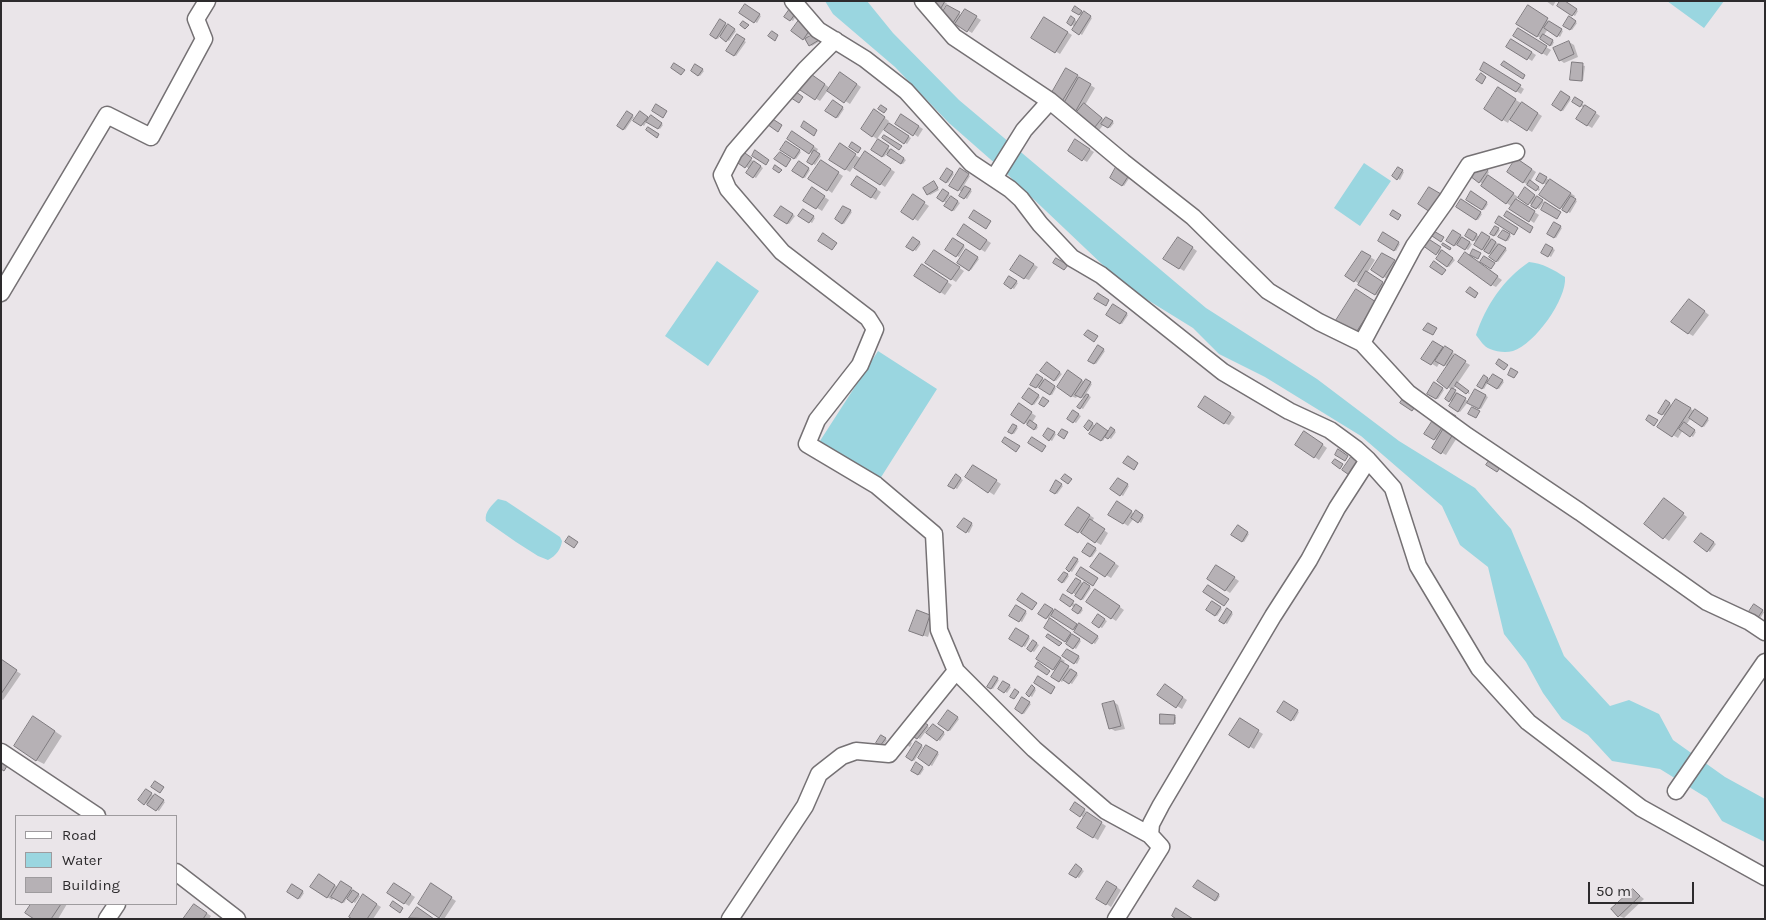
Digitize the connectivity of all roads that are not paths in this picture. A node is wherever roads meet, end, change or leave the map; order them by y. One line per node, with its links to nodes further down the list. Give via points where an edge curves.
1 (207, 1): 8 (street, via 196,19 204,39 152,137 108,115)
2 (793, 1): 4 (street, via 818,30)
3 (923, 1): 5 (street, via 954,37)
4 (835, 40): 7 (street, via 906,91 971,163); 13 (street, via 804,70 734,152 722,175 728,189 782,252 868,318 875,329 860,365 817,420 807,444 876,485 934,534 939,630)
5 (1050, 101): 7 (street, via 1024,130); 9 (street, via 1193,217 1268,291)
6 (1516, 152): 9 (street, via 1469,165 1414,246)
7 (995, 176): 10 (street, via 1021,199 1072,258 1101,275 1223,372 1289,411 1330,430)
8 (1, 293)
9 (1362, 343): 11 (street, via 1408,393 1466,436 1707,602)
10 (1368, 460): 17 (street, via 1161,805 1151,824); 19 (street, via 1393,488 1418,566 1479,668 1528,722 1640,808)
11 (1765, 632)
12 (1765, 662): 15 (street)
13 (956, 671): 17 (street, via 1034,749 1106,811); 23 (street, via 889,754 856,751 842,756 819,774 805,806)
14 (1, 752): 16 (street)
15 (1678, 788)
16 (96, 815)
17 (1150, 835): 24 (street, via 1161,847)
18 (178, 874): 22 (street)
19 (1765, 877)
20 (116, 905): 21 (street)
21 (107, 919)
22 (237, 919)
23 (730, 919)
24 (1116, 919)

